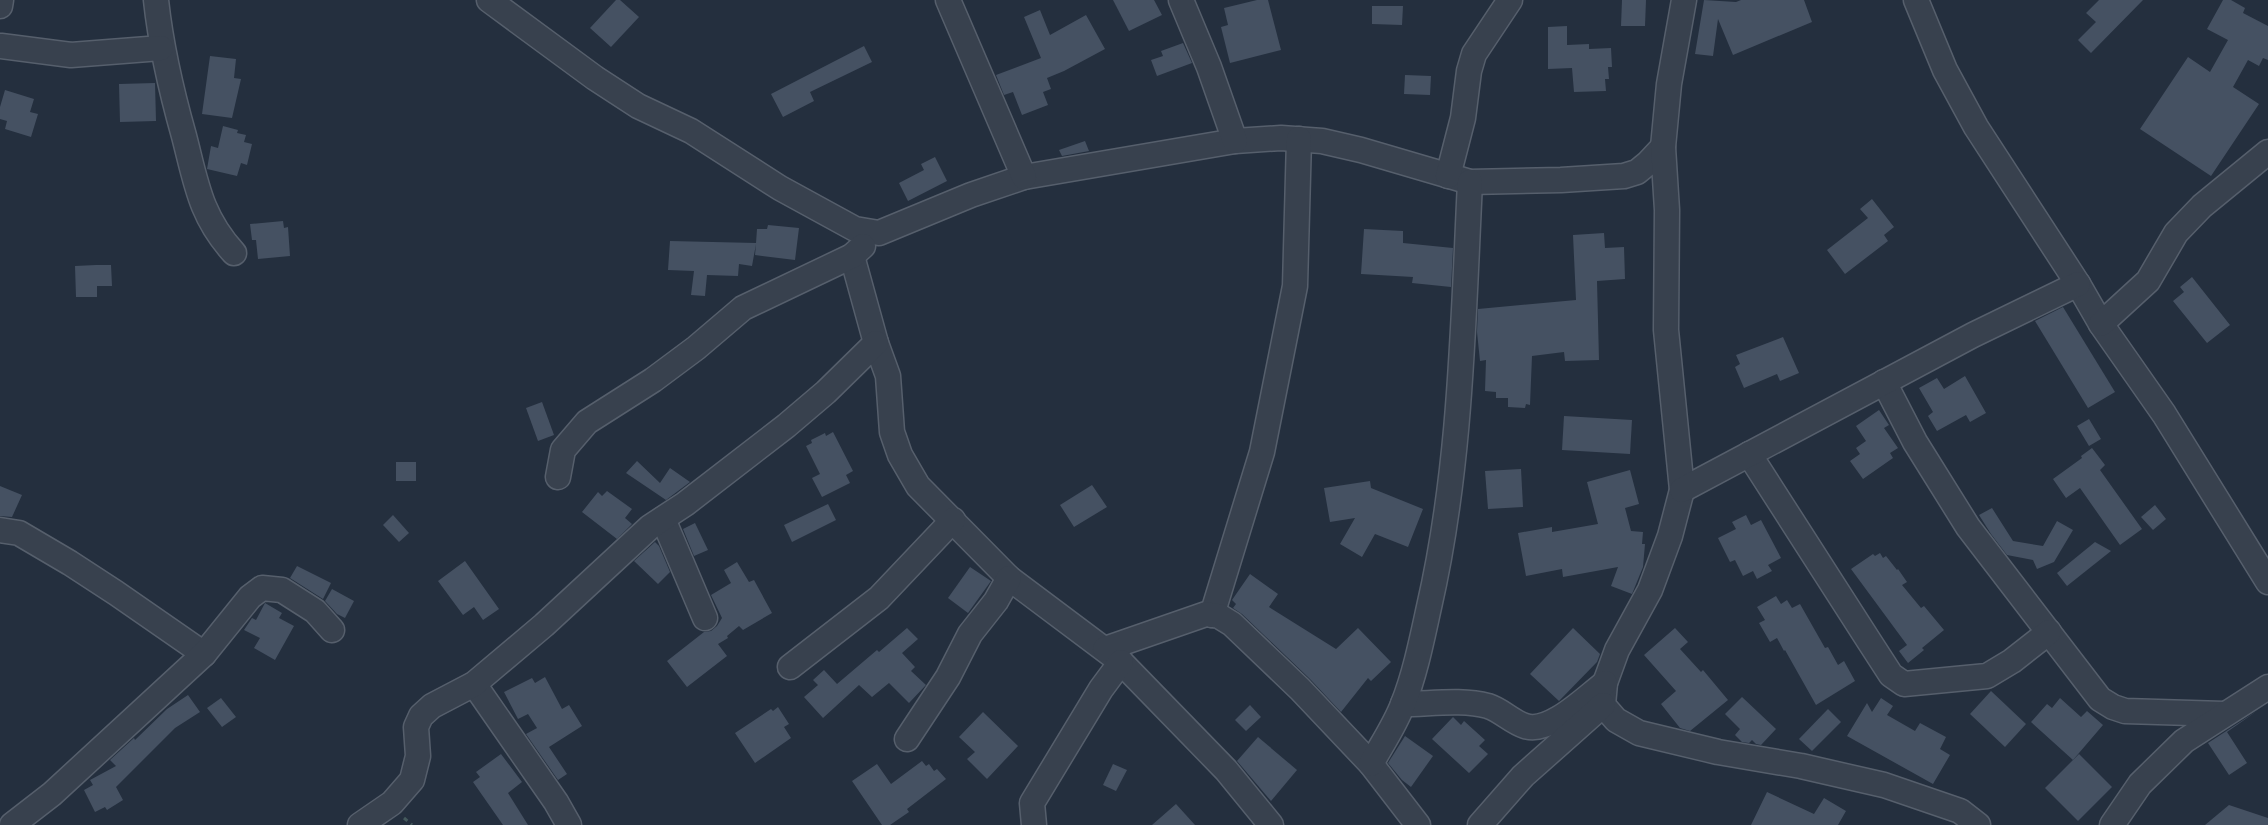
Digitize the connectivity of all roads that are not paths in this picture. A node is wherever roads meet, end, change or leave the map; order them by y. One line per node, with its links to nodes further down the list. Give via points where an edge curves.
1 (1, 0): 9 (street)
2 (156, 0): 11 (street)
3 (489, 0): 18 (street, via 638,106 691,131 845,224)
4 (948, 0): 16 (street)
5 (1181, 0): 13 (street)
6 (1510, 0): 17 (street, via 1474,54 1469,71)
7 (1684, 0): 14 (street)
8 (1916, 0): 21 (street, via 1945,70 1976,128)
9 (0, 6)
10 (0, 48): 11 (street, via 70,55)
11 (161, 48): 19 (street, via 207,216 217,235)
12 (1299, 139): 13 (street); 17 (street, via 1361,150); 33 (street, via 1295,286 1262,452)
13 (1235, 141): 16 (street)
14 (1663, 147): 17 (street, via 1637,172 1624,176); 27 (street, via 1666,330)
15 (2268, 152): 22 (street, via 2202,206 2176,233 2148,281)
16 (1024, 177): 18 (street)
17 (1459, 179): 43 (street, via 1462,343 1452,484 1438,569)
18 (879, 233): 20 (street)
19 (234, 253)
20 (852, 256): 23 (street); 26 (street, via 742,308 653,380 587,422 563,450)
21 (2078, 284): 22 (street); 24 (street)
22 (2101, 324): 31 (street)
23 (876, 343): 28 (street, via 786,426); 29 (street, via 888,376 892,432 900,455 918,486)
24 (1884, 382): 25 (street); 36 (street, via 1915,442 1968,527)
25 (1749, 454): 27 (street); 36 (street, via 1891,675 1904,684 1987,676)
26 (558, 477)
27 (1682, 490): 42 (street, via 1650,590 1617,650)
28 (663, 519): 34 (street); 40 (street)
29 (953, 520): 32 (street); 39 (street, via 879,598)
30 (0, 530): 37 (street, via 19,533 70,563)
31 (2265, 570)
32 (1009, 578): 38 (street); 45 (street, via 970,634)
33 (1212, 615): 38 (street, via 1185,620); 46 (street, via 1232,624)
34 (705, 618)
35 (332, 630): 37 (street, via 315,611 282,590 262,588 250,597)
36 (2049, 632): 44 (street, via 2100,699 2112,707 2125,711)
37 (204, 654): 48 (street, via 52,794)
38 (1113, 656): 51 (street, via 1101,689 1032,803); 52 (street, via 1226,770)
39 (790, 667)
40 (474, 684): 49 (street, via 421,716 416,727 418,756 412,780 392,803); 50 (street)
41 (2268, 687): 44 (street)
42 (1604, 694): 43 (street, via 1542,727 1525,726 1489,706); 47 (street, via 1616,720 1640,733 1884,785); 54 (street)
43 (1403, 704): 46 (street)
44 (2224, 714): 55 (street, via 2184,741 2140,784)
45 (908, 739)
46 (1371, 764): 53 (street)
47 (1963, 820)
48 (12, 825)
49 (360, 825)
50 (569, 825)
51 (1034, 825)
52 (1271, 825)
53 (1418, 825)
54 (1480, 825)
55 (2112, 825)

